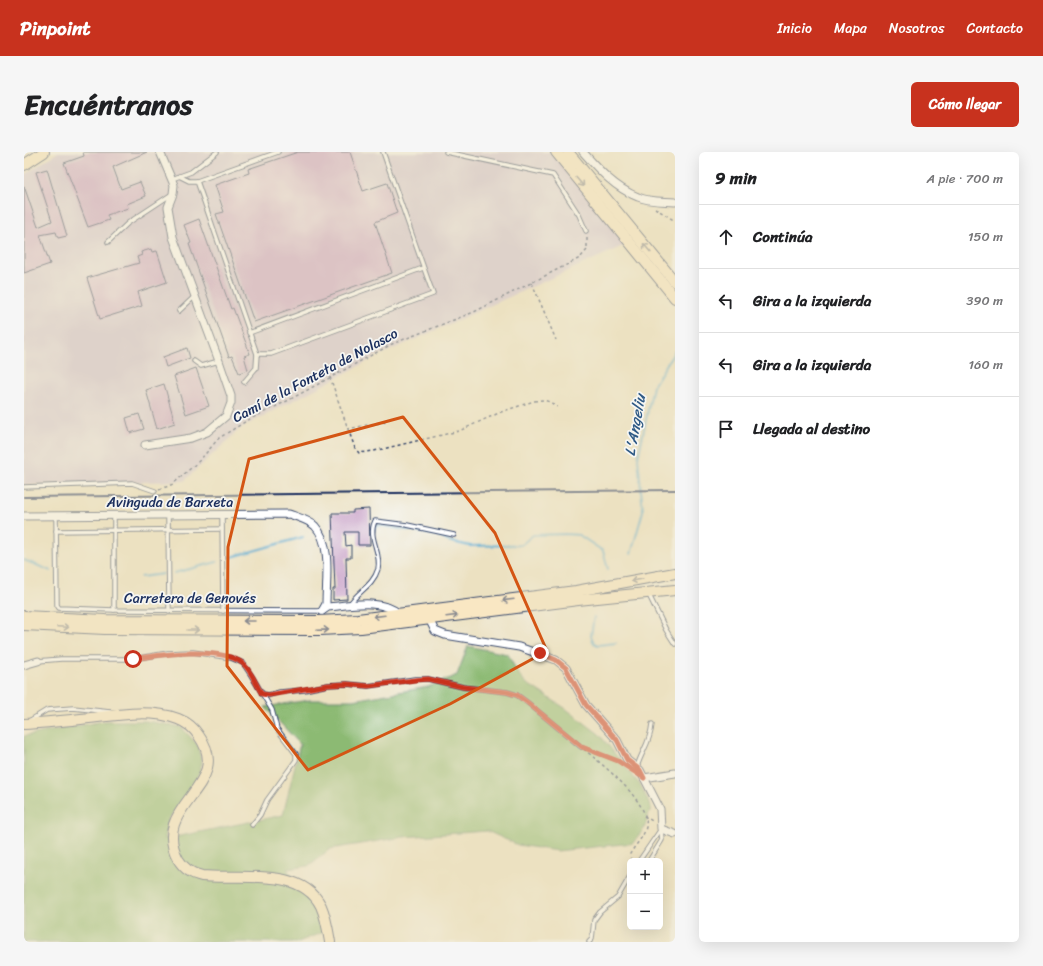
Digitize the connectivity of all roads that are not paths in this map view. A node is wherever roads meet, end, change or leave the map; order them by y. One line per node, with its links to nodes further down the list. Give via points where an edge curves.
1 (44, 152): 10 (main road)
2 (160, 152): 12 (street)
3 (217, 152): 11 (lane, via 191,172)
4 (278, 152): 13 (lane)
5 (383, 152): 18 (lane)
6 (446, 152): 16 (lane, via 553,175 579,215)
7 (556, 152): 19 (main road, one-way to 19)
8 (568, 152): 19 (main road, one-way to 8)
9 (583, 152): 15 (street, via 615,185 638,198)
10 (24, 165)
11 (179, 176): 12 (lane); 13 (lane, via 189,181)
12 (172, 179): 14 (street)
13 (197, 181): 23 (lane)
14 (173, 194): 17 (lane, via 128,223); 20 (street, via 168,207 169,222)
15 (675, 202)
16 (586, 231)
17 (108, 242)
18 (423, 268): 23 (lane); 24 (lane, via 433,294 271,354)
19 (671, 282): 21 (main road)
20 (195, 296): 22 (lane); 26 (street)
21 (675, 298)
22 (179, 311)
23 (249, 333): 24 (lane)
24 (257, 354): 27 (lane, via 256,368)
25 (194, 361): 26 (lane, via 201,366)
26 (219, 361): 28 (street, via 231,396 230,409 221,421 199,435)
27 (244, 382)
28 (145, 445)
29 (24, 487): 30 (lane, via 132,483)
30 (155, 491)
31 (168, 515): 32 (street, Avinguda de Barxeta); 35 (street, Avinguda de Barxeta); 37 (lane)
32 (222, 515): 38 (lane); 50 (street, Avinguda de Barxeta, via 289,514 314,525 322,537 326,550 326,604)
33 (24, 516): 34 (street, Avinguda de Barxeta)
34 (56, 516): 35 (street, Avinguda de Barxeta); 39 (lane)
35 (114, 516): 36 (lane)
36 (114, 530): 37 (lane); 39 (lane); 45 (lane)
37 (168, 530): 38 (lane); 46 (lane)
38 (222, 530): 47 (lane)
39 (56, 531): 45 (lane, Carretera de Genovés, via 59,608)
40 (454, 535): 44 (lane, via 375,521 372,527 373,542 379,561 378,569 370,585)
41 (675, 573): 48 (main road, one-way to 48, via 576,591)
42 (675, 590): 43 (main road)
43 (648, 592): 51 (main road, one-way to 43); 53 (lane)
44 (348, 606): 48 (street, Carretera de Genovés, via 382,605); 50 (street, Carretera de Genovés, via 328,607)
45 (114, 610): 46 (lane, Carretera de Genovés)
46 (169, 611): 47 (lane, Carretera de Genovés)
47 (223, 611): 50 (lane, Carretera de Genovés)
48 (400, 614): 50 (main road, one-way to 50, via 358,619)
49 (24, 616): 50 (main road, one-way to 49, via 105,620)
50 (320, 616)
51 (428, 620): 52 (main road, one-way to 51, via 105,629 319,630); 60 (street, via 435,631 445,635 519,647 556,660 566,668 586,705 617,740 627,760)
52 (24, 625)
53 (675, 644)
54 (38, 661): 55 (street); 56 (lane, via 133,659 193,652 214,654 242,663)
55 (24, 665)
56 (262, 694): 59 (lane, via 328,685 368,686 421,679 507,692 528,703); 63 (lane, via 272,710 277,729 296,754 296,760)
57 (24, 723): 69 (main road, via 126,715 160,716 180,720 195,731 205,747 208,760 206,774 177,815 172,829 176,854 184,867 193,874 202,876 271,878 302,885 321,906)
58 (652, 724): 60 (lane, via 651,738)
59 (582, 747)
60 (636, 768): 62 (street)
61 (675, 773): 62 (street)
62 (644, 778): 64 (street, via 660,808)
63 (252, 825)
64 (660, 826): 65 (street); 66 (lane); 67 (lane, via 662,840)
65 (675, 834)
66 (641, 858)
67 (651, 858)
68 (627, 881): 70 (lane, via 618,897 594,920 592,939)
69 (330, 942)
70 (588, 942)

